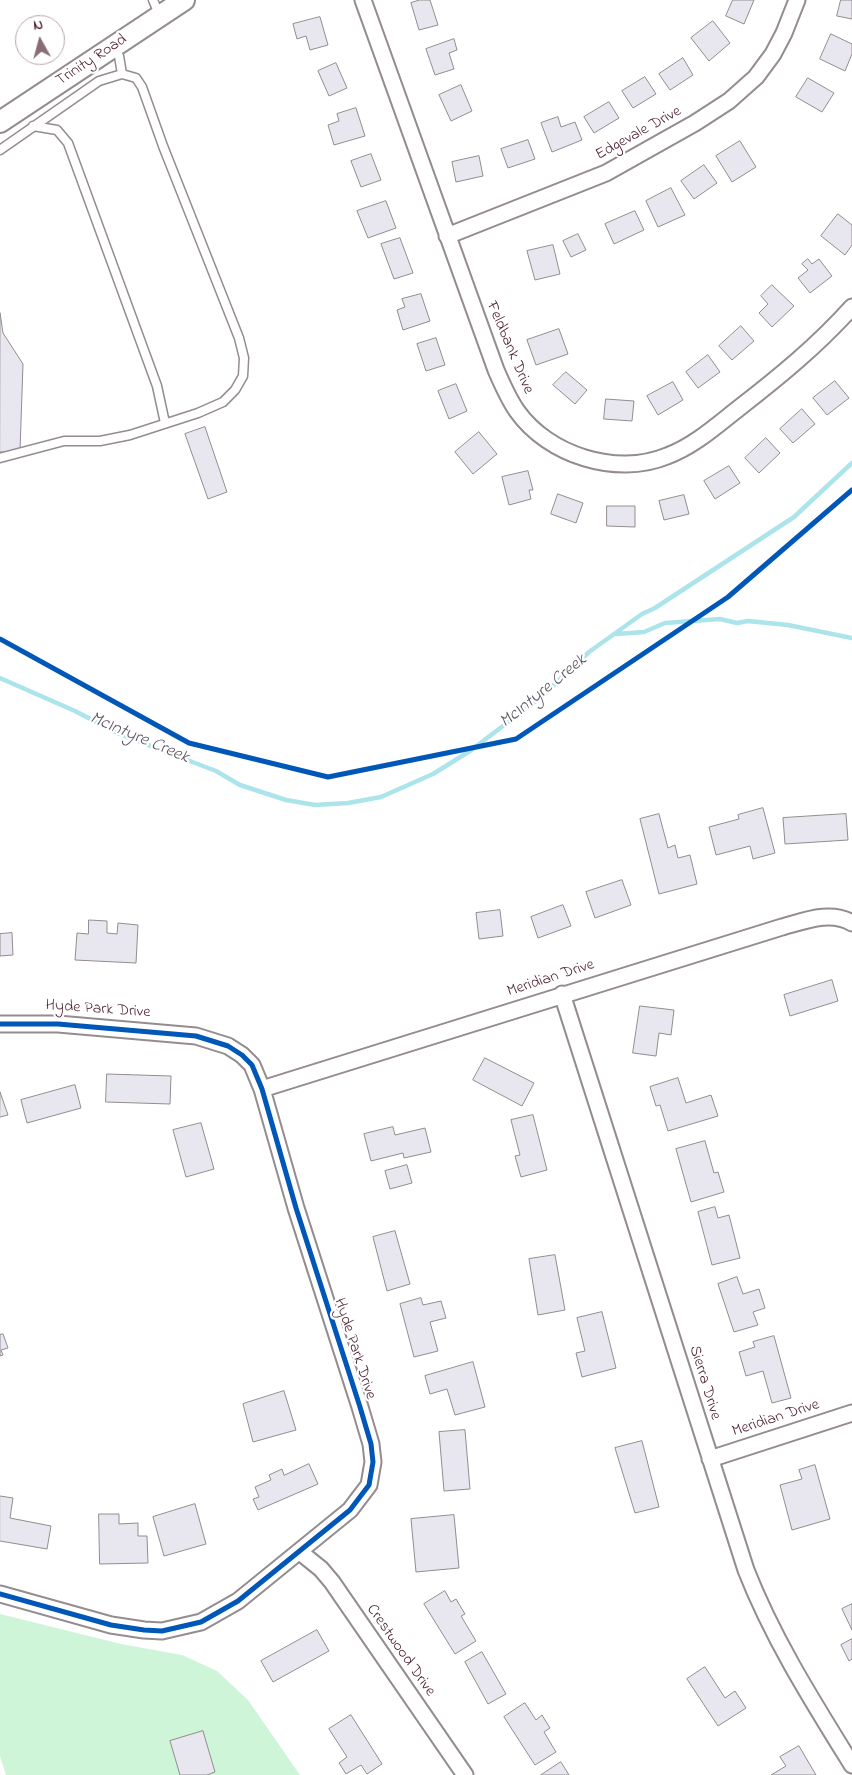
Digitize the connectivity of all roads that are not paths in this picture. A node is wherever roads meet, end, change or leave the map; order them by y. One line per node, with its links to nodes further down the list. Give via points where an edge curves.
1 (184, 0): 4 (street, Trinity Road)
2 (362, 0): 10 (street, Feldbank Drive)
3 (797, 0): 10 (street, Edgevale Drive, via 774,54 756,77 729,101 606,173)
4 (156, 8): 5 (street, Trinity Road)
5 (113, 46): 6 (lane, via 119,56); 7 (street, Trinity Road)
6 (122, 74): 8 (lane, via 99,81); 12 (lane, via 136,78 142,87 244,358 243,376 223,402 198,414)
7 (0, 122)
8 (34, 126): 9 (lane); 12 (lane, via 57,130 68,143 157,386)
9 (0, 150)
10 (447, 236): 11 (street, Feldbank Drive, via 496,370 518,412 536,432 589,459 634,464 681,450 769,385)
11 (852, 307)
12 (165, 423): 13 (lane, via 130,436 100,441 64,441)
13 (0, 458)
14 (852, 923): 15 (street, Meridian Drive, via 836,916 817,918)
15 (562, 994): 17 (street, Meridian Drive); 19 (street, Sierra Drive)
16 (0, 1024): 17 (street, Hyde Park Drive, via 58,1024 196,1036 228,1046 242,1055 255,1071)
17 (262, 1089): 20 (street, Hyde Park Drive, via 296,1208 360,1407 373,1462 369,1485 362,1497)
18 (852, 1413): 19 (street, Meridian Drive)
19 (710, 1459): 22 (street, Sierra Drive, via 762,1610)
20 (300, 1552): 21 (street, Hyde Park Drive, via 219,1613 178,1628 144,1630 111,1625); 23 (street, Crestwood Drive, via 332,1582)
21 (0, 1594)
22 (852, 1765)
23 (465, 1775)

